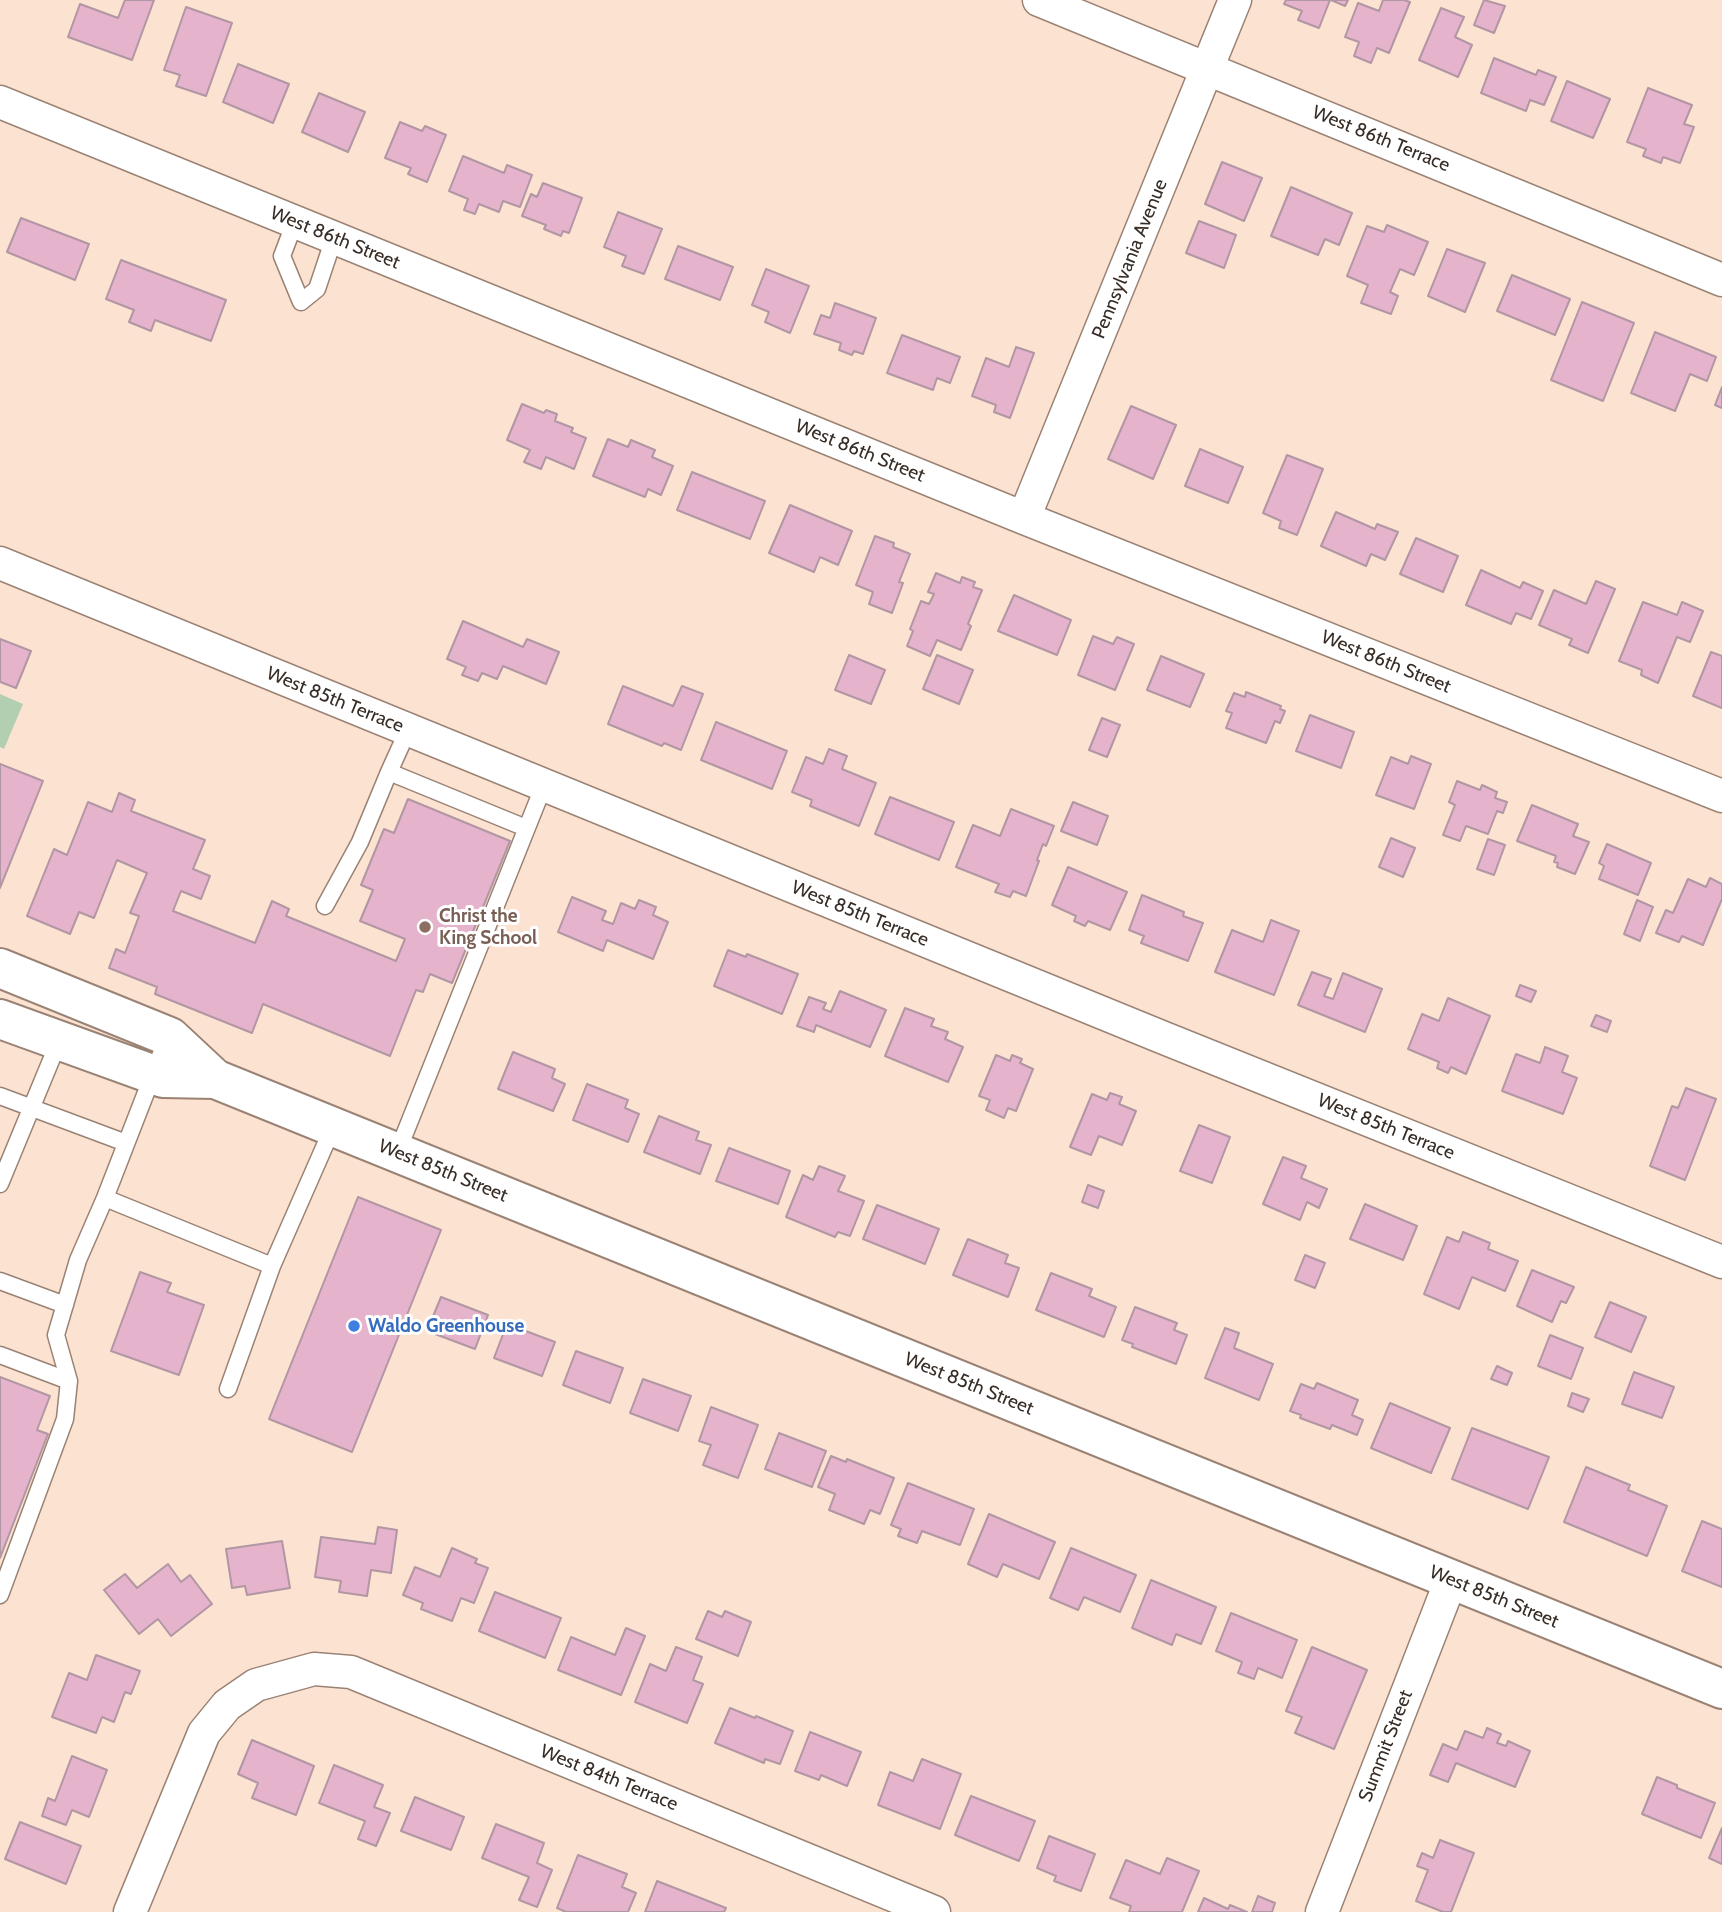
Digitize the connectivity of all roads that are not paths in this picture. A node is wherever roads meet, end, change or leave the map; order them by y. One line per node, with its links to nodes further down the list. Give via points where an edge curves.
1 (1039, 0): 3 (street, West 86th Terrace)
2 (1235, 0): 3 (street, Pennsylvania Avenue)
3 (1208, 68): 7 (street, West 86th Terrace); 8 (street, Pennsylvania Avenue)
4 (0, 102): 5 (street, West 86th Street)
5 (295, 222): 6 (street, West 86th Street); 6 (lane, via 282,256 301,302 317,289)
6 (334, 238): 8 (street, West 86th Street)
7 (1722, 280)
8 (1024, 518): 13 (street, West 86th Street)
9 (0, 563): 10 (street, West 85th Terrace)
10 (408, 730): 11 (lane); 12 (street, West 85th Terrace)
11 (389, 772): 14 (lane); 15 (lane, via 360,842)
12 (544, 785): 14 (lane); 29 (street, West 85th Terrace)
13 (1722, 796)
14 (526, 828): 26 (lane)
15 (325, 906)
16 (0, 968): 18 (main road, West 85th Street)
17 (0, 1020): 19 (main road, West 85th Street)
18 (167, 1036): 20 (lane); 21 (main road, West 85th Street)
19 (59, 1040): 20 (main road, West 85th Street); 23 (lane)
20 (153, 1075): 21 (main road, West 85th Street); 25 (lane)
21 (215, 1079): 24 (main road, West 85th Street)
22 (0, 1096): 23 (lane)
23 (31, 1107): 25 (lane); 27 (lane)
24 (333, 1127): 26 (main road, West 85th Street); 30 (lane)
25 (126, 1143): 28 (lane)
26 (397, 1153): 36 (main road, West 85th Street)
27 (0, 1184)
28 (105, 1198): 30 (lane); 32 (lane)
29 (1722, 1262)
30 (272, 1266): 35 (lane)
31 (0, 1281): 32 (lane)
32 (65, 1304): 34 (lane, via 56,1335)
33 (0, 1354): 34 (lane)
34 (69, 1381): 37 (lane, via 65,1419)
35 (228, 1390)
36 (1451, 1580): 38 (main road, West 85th Street); 41 (street, Summit Street)
37 (0, 1595)
38 (1722, 1689)
39 (130, 1912): 40 (street, West 84th Terrace, via 204,1733 227,1705 257,1685 314,1669 351,1672)
40 (934, 1912)
41 (1322, 1912)

